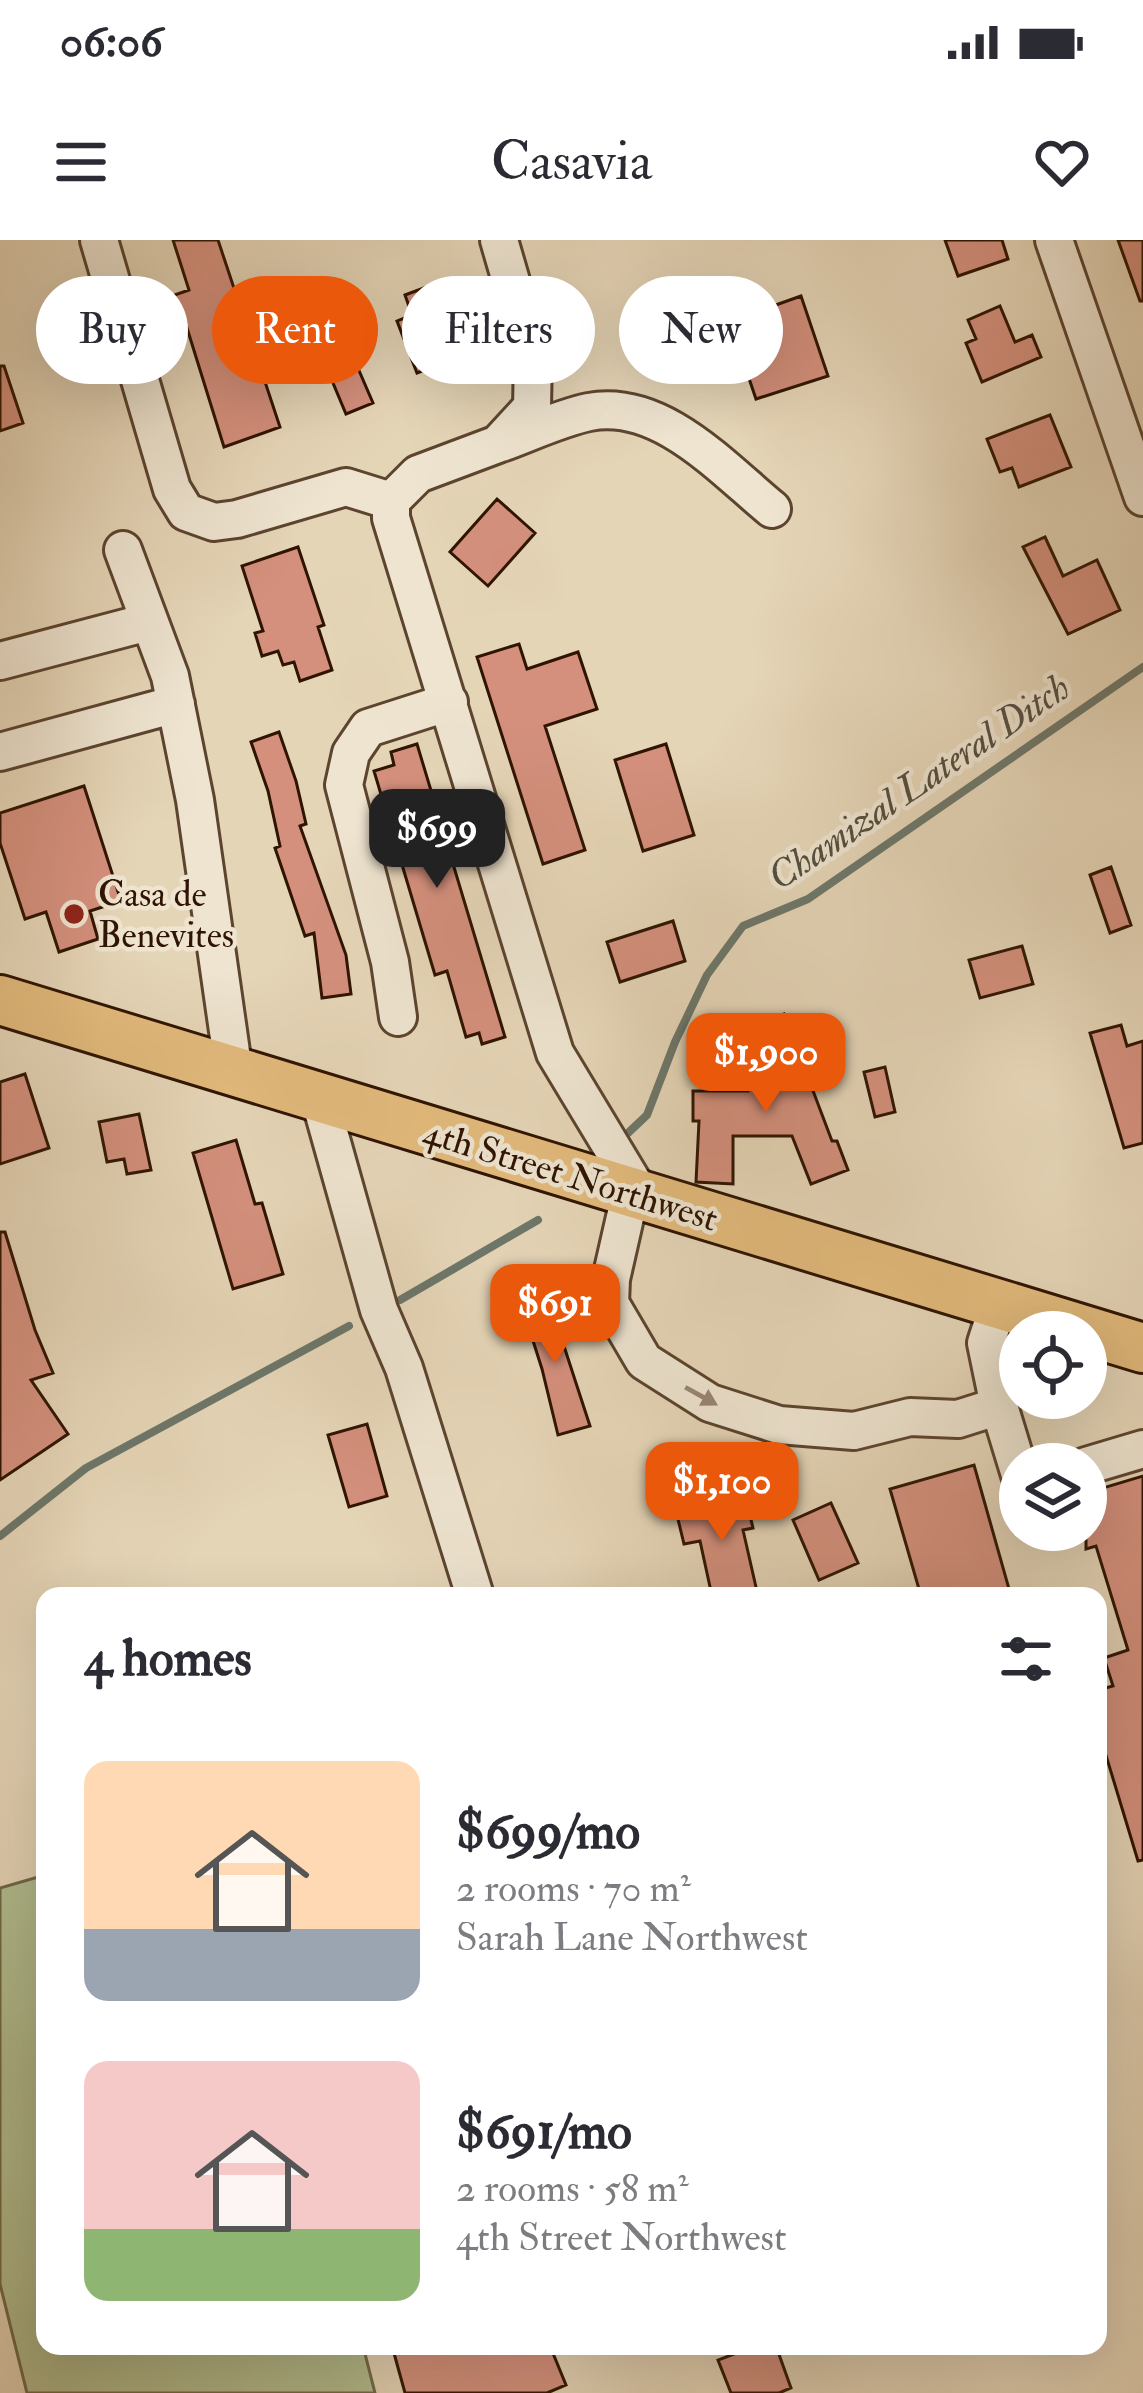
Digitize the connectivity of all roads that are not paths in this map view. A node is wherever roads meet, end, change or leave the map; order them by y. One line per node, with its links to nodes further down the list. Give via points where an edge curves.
1 (99, 240): 6 (street, via 172,489 186,512 237,519 346,487)
2 (499, 240): 4 (street, via 533,357 532,407)
3 (1054, 240): 5 (street)
4 (498, 444): 6 (street, via 418,474); 7 (street, via 591,412 633,412 681,434)
5 (1143, 497)
6 (391, 501): 11 (street)
7 (772, 509)
8 (123, 550): 9 (street)
9 (148, 622): 10 (street); 12 (street)
10 (0, 661)
11 (448, 702): 15 (street, via 368,728 344,785); 18 (street, via 555,1053)
12 (176, 704): 13 (street); 16 (street)
13 (0, 752)
14 (0, 1000): 16 (main road, 4th Street Northwest)
15 (398, 1018)
16 (234, 1073): 17 (main road, 4th Street Northwest)
17 (320, 1100): 18 (main road, 4th Street Northwest); 24 (street, via 379,1310)
18 (636, 1192): 19 (main road, 4th Street Northwest); 21 (street, one-way to 21, via 610,1303 644,1361 710,1403 779,1425 854,1431)
19 (999, 1304): 20 (main road, 4th Street Northwest); 21 (street, via 986,1343)
20 (1143, 1348)
21 (999, 1406)
22 (1143, 1450): 23 (street)
23 (1107, 1460)
24 (472, 1587)

